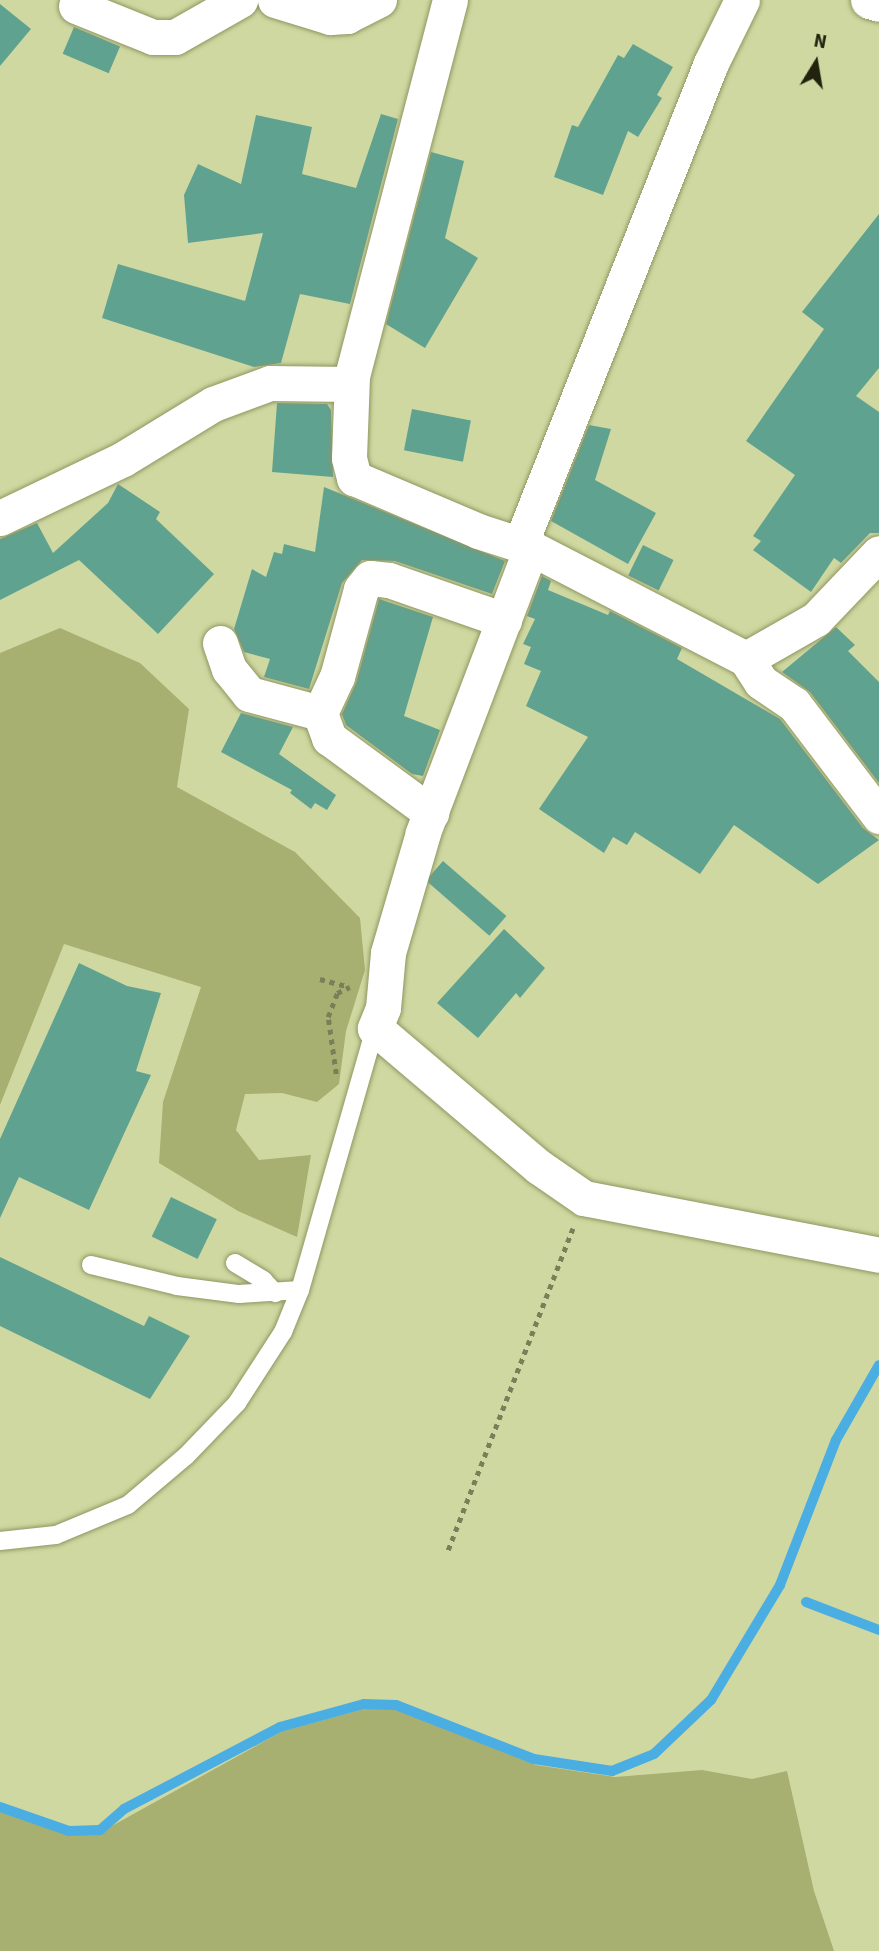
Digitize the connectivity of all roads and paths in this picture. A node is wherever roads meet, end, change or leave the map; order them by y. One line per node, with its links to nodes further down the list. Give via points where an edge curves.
1 (240, 0): 8 (street, via 175,37 153,37)
2 (275, 0): 3 (street, via 330,17 347,16)
3 (379, 0)
4 (450, 0): 9 (street)
5 (743, 0): 11 (street, via 711,63)
6 (870, 0): 7 (street)
7 (879, 3)
8 (76, 6)
9 (351, 384): 10 (street, via 270,383 213,404 123,459); 11 (street, via 349,458 354,478)
10 (0, 519)
11 (525, 547): 13 (street); 15 (street)
12 (879, 553): 15 (street, via 816,619)
13 (504, 620): 16 (street, via 389,580 370,578 361,589 337,677); 17 (street)
14 (220, 643): 16 (street, via 229,669 249,694)
15 (746, 659): 18 (street, via 761,682 794,704)
16 (320, 713): 17 (street, via 329,738)
17 (431, 813): 20 (street, via 388,953 383,1008)
18 (879, 816)
19 (350, 987): 21 (path, via 337,993 327,1035 332,1068)
20 (375, 1028): 21 (lane); 22 (street, via 539,1167)
21 (350, 1103): 26 (lane)
22 (584, 1198): 23 (street); 29 (path)
23 (879, 1255)
24 (235, 1263): 27 (lane, via 264,1280)
25 (91, 1265): 27 (lane, via 177,1286 239,1294)
26 (300, 1290): 27 (lane); 28 (lane, via 284,1332 237,1404 186,1457 128,1505 56,1535)
27 (275, 1293)
28 (0, 1541)
29 (449, 1550)

